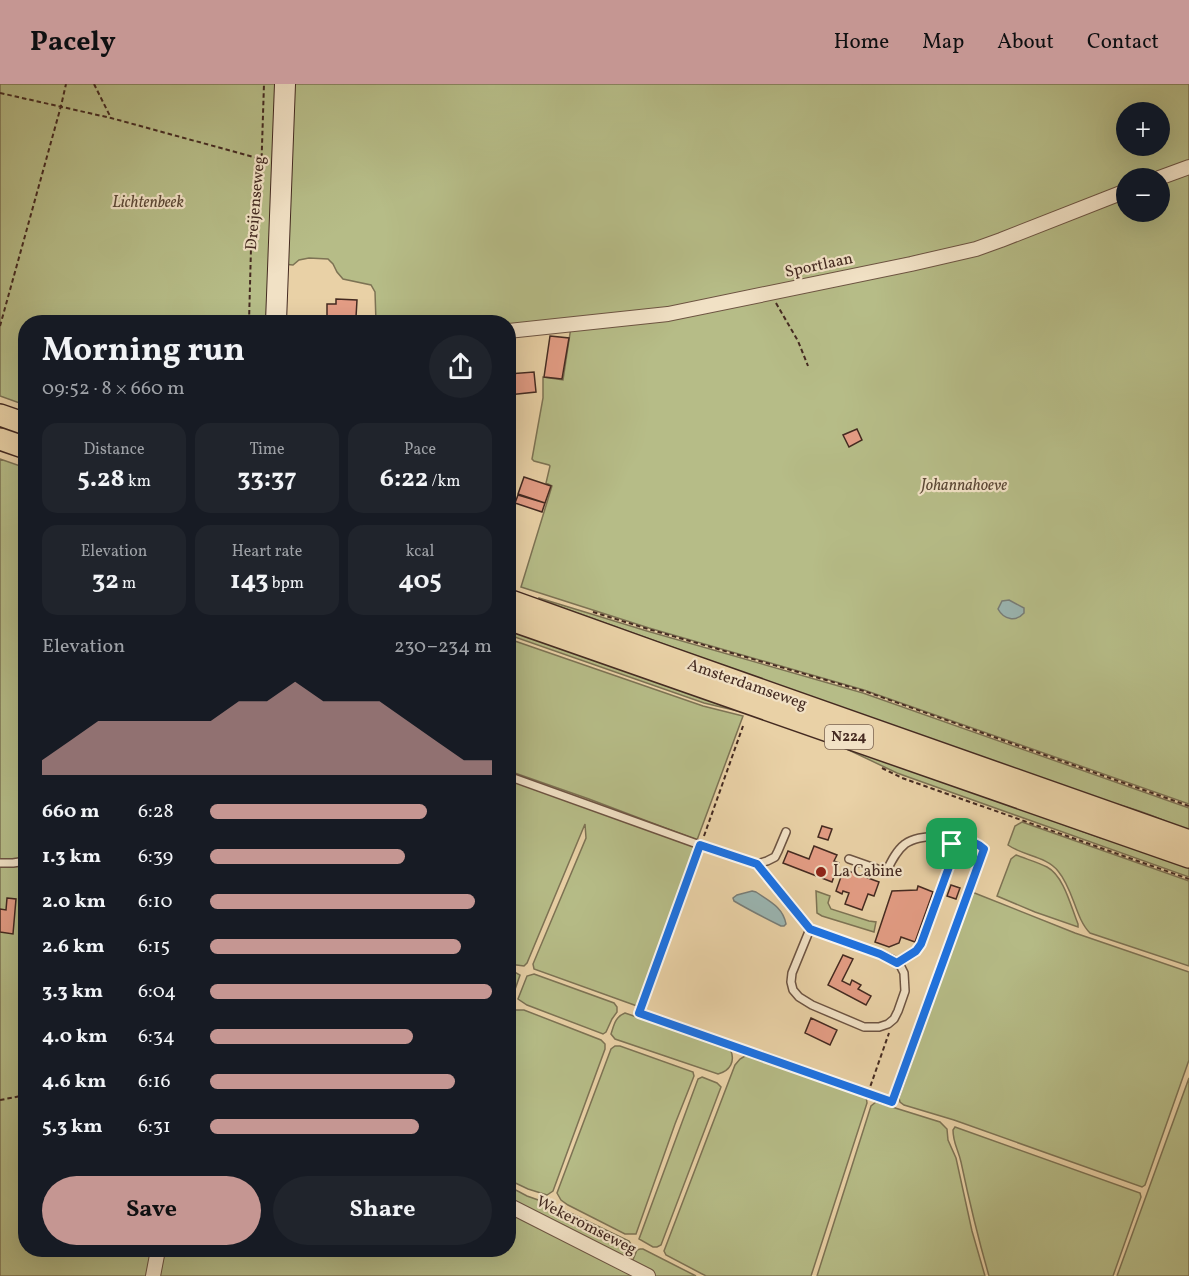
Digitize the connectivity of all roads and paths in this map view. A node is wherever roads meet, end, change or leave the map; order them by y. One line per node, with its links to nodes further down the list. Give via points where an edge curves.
1 (66, 84): 6 (path)
2 (94, 84): 7 (path)
3 (264, 84): 8 (path, Dreijenseweg)
4 (285, 84): 14 (main road, Dreijenseweg)
5 (0, 93): 6 (path)
6 (61, 106): 7 (path); 15 (path)
7 (111, 118): 8 (path)
8 (261, 159): 13 (path, Dreijenseweg)
9 (1189, 167): 10 (street)
10 (1170, 174)
11 (1116, 195): 12 (street, Sportlaan, via 976,249)
12 (770, 293): 16 (street, Sportlaan, via 657,315); 17 (path)
13 (249, 315)
14 (276, 315)
15 (0, 326)
16 (516, 330)
17 (808, 366)
18 (0, 415): 19 (main road)
19 (18, 421)
20 (0, 439): 21 (main road)
21 (18, 445)
22 (516, 603): 29 (main road, Amsterdamseweg / N224)
23 (590, 611): 27 (path, Amsterdamseweg, via 864,691)
24 (516, 622): 32 (main road, Amsterdamseweg / N224)
25 (744, 726): 31 (path)
26 (516, 779): 31 (lane)
27 (1189, 806)
28 (786, 832): 36 (lane, via 775,856)
29 (1189, 841)
30 (952, 844): 33 (lane, via 940,837 914,840 899,851 886,872); 38 (lane, via 953,856 921,944); 40 (path, via 969,840 984,849 892,1102)
31 (700, 845): 36 (lane); 40 (path, via 639,1013)
32 (1189, 857)
33 (849, 859)
34 (18, 862): 35 (lane)
35 (0, 863)
36 (757, 864): 37 (lane)
37 (810, 929): 38 (lane); 39 (lane, via 792,974 793,990 799,997 864,1027 879,1027)
38 (897, 963): 39 (lane, via 904,973 905,991)
39 (894, 1019): 40 (path)
40 (868, 1094)
41 (18, 1097): 42 (path)
42 (0, 1100)
43 (516, 1209): 46 (street, Wekeromseweg)
44 (157, 1257): 45 (street)
45 (153, 1276)
46 (648, 1276)

